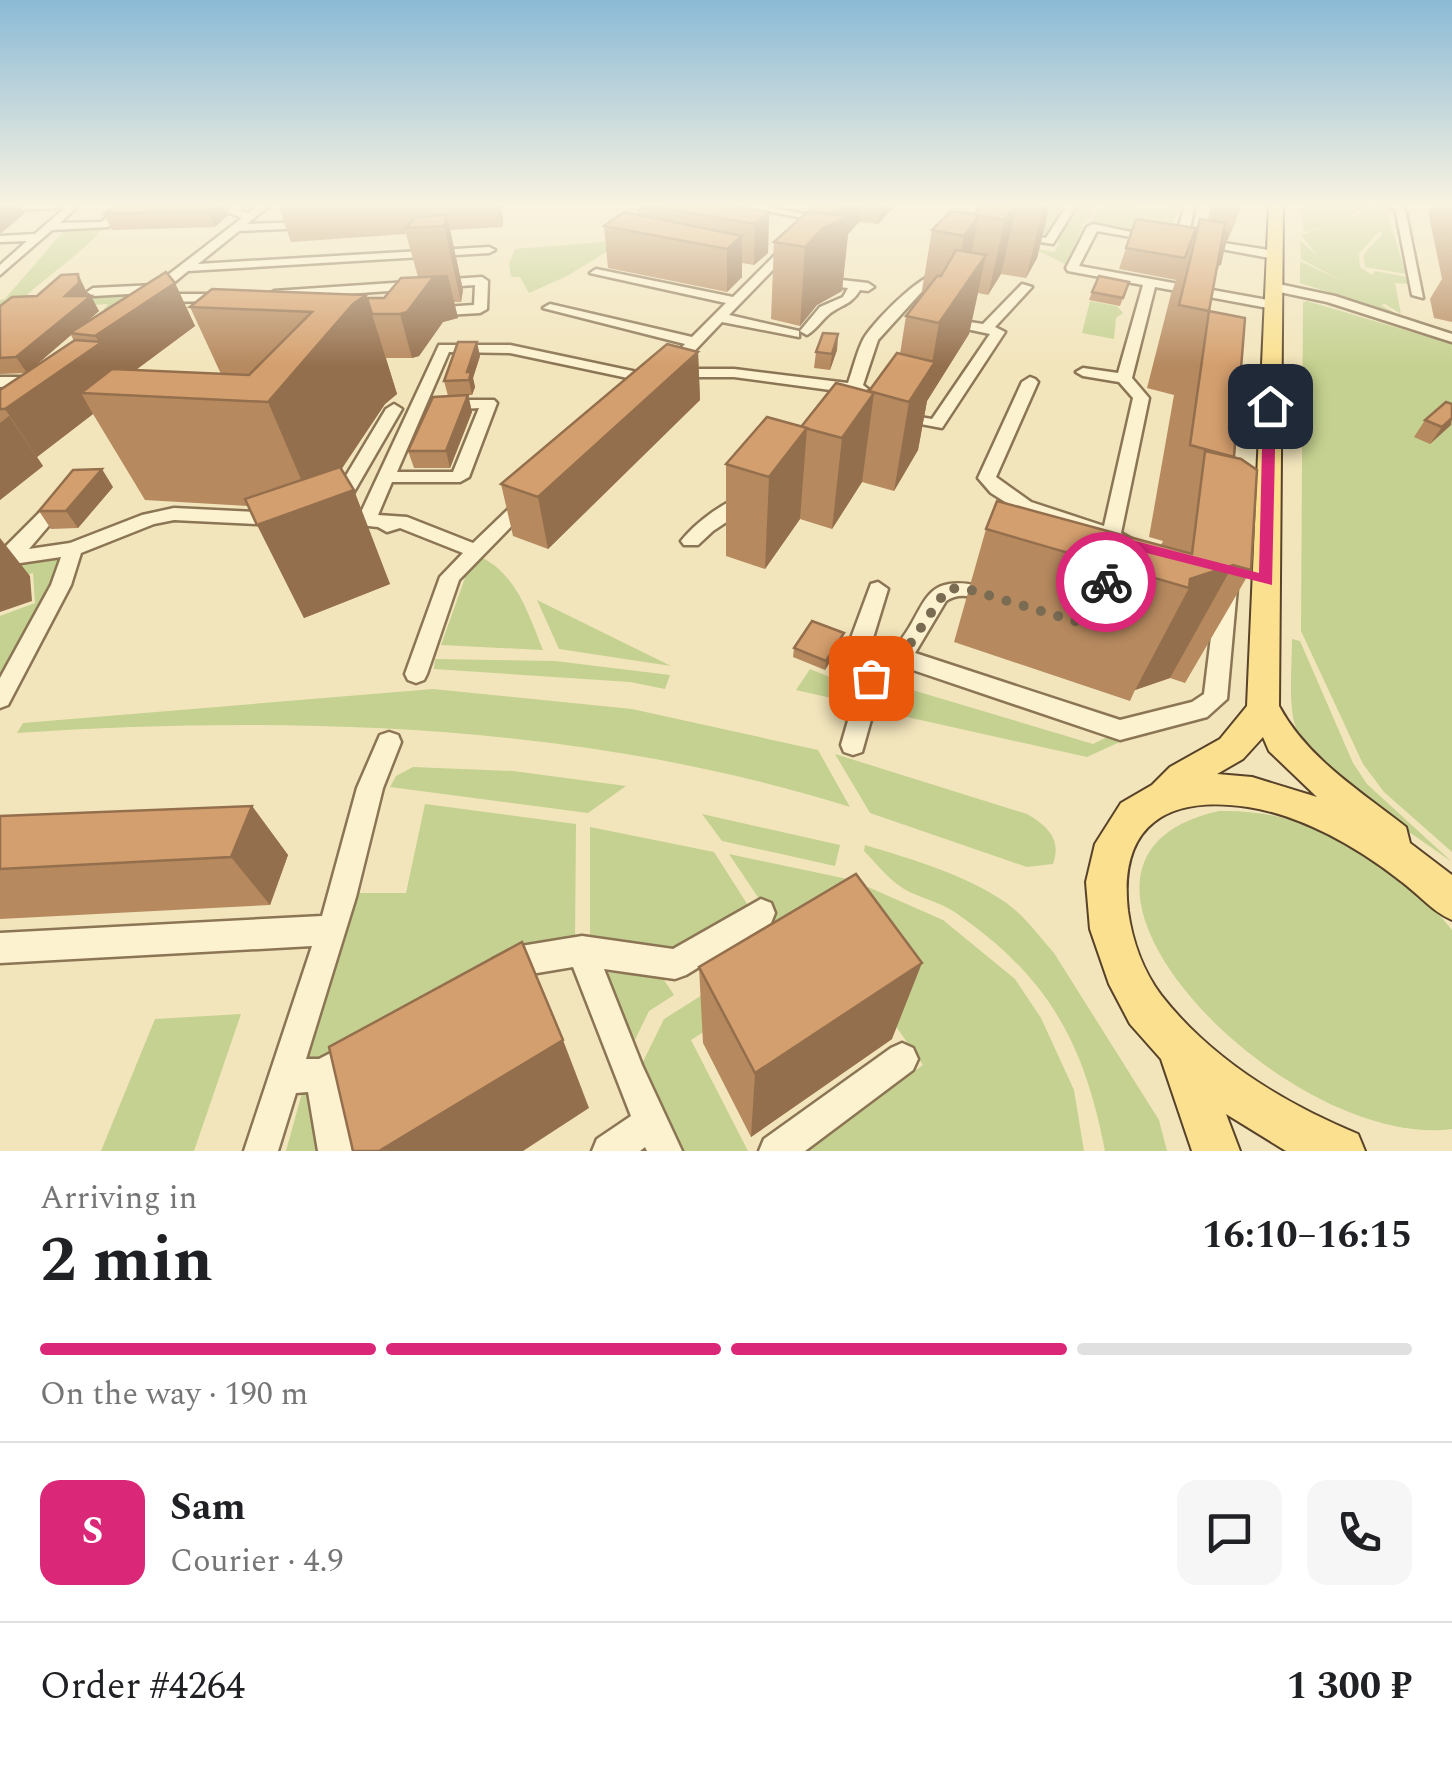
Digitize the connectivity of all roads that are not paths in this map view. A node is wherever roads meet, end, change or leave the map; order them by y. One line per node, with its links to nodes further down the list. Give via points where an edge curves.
1 (198, 259): 7 (street)
2 (342, 259): 7 (street)
3 (777, 259): 11 (street)
4 (1077, 259): 14 (street, via 1072,268)
5 (1274, 259): 19 (main road)
6 (1407, 259): 23 (street)
7 (186, 268): 20 (street)
8 (957, 268): 41 (street, via 922,284 871,339)
9 (743, 270): 11 (street)
10 (596, 273): 21 (street)
11 (761, 274): 12 (street); 21 (street)
12 (786, 277)
13 (806, 280): 25 (street, via 862,286 800,332)
14 (1149, 284): 19 (street, via 1215,300); 34 (street)
15 (1026, 287): 27 (street)
16 (93, 292): 20 (street)
17 (263, 295): 24 (street, via 482,281 480,309)
18 (243, 296): 20 (street)
19 (1273, 296): 23 (street); 44 (main road)
20 (146, 298)
21 (735, 300): 25 (street)
22 (550, 308): 29 (street)
23 (1413, 309): 28 (street)
24 (422, 312)
25 (719, 317): 29 (street)
26 (931, 318): 27 (street)
27 (986, 329): 46 (street, via 998,332 936,425)
28 (1452, 338)
29 (694, 342): 30 (street)
30 (680, 368): 35 (street); 41 (street, via 746,374)
31 (55, 370): 36 (street)
32 (1083, 372): 34 (street)
33 (1204, 373): 44 (street, via 1201,390)
34 (1124, 378): 57 (street, via 1140,398)
35 (658, 380): 40 (street); 43 (street, via 510,349 444,348)
36 (41, 381): 37 (street); 42 (street)
37 (0, 382)
38 (1030, 382): 57 (street, via 987,478 1024,507)
39 (882, 387): 41 (street)
40 (643, 394)
41 (858, 400): 47 (street)
42 (14, 403)
43 (420, 405): 48 (street); 48 (street, via 489,404 460,477)
44 (1270, 406): 62 (main road)
45 (394, 409): 53 (street, via 328,521)
46 (884, 412)
47 (841, 421)
48 (388, 477): 53 (street)
49 (544, 485): 59 (street)
50 (769, 487): 56 (street)
51 (72, 489): 61 (street)
52 (290, 519): 58 (street, via 174,514)
53 (366, 520): 54 (street)
54 (400, 521): 55 (street); 59 (street)
55 (350, 540)
56 (691, 542)
57 (1113, 545): 60 (street)
58 (72, 549): 61 (street); 68 (street, via 62,585)
59 (474, 550): 66 (street, via 450,577)
60 (1150, 550)
61 (6, 558)
62 (1266, 581): 65 (street, via 1223,570 1214,699 1138,728 1101,726); 69 (main road)
63 (878, 589): 67 (street, via 862,638)
64 (1024, 606): 65 (street, via 947,589)
65 (902, 656): 67 (street)
66 (416, 674)
67 (871, 678): 71 (street)
68 (0, 699)
69 (1262, 706): 72 (main road, via 1242,742 1182,775); 73 (main road, via 1281,742)
70 (389, 742): 75 (street)
71 (853, 745)
72 (1164, 793): 73 (main road, via 1221,787 1292,803 1346,826); 80 (main road, via 1111,846 1106,913 1131,985)
73 (1440, 888)
74 (761, 913): 77 (street, via 675,964)
75 (331, 930): 76 (street); 83 (street)
76 (0, 948)
77 (582, 951): 78 (street, via 520,960); 84 (street)
78 (474, 988)
79 (390, 1036): 82 (street)
80 (1179, 1046): 89 (main road); 90 (main road, via 1268,1112)
81 (902, 1059): 88 (street)
82 (322, 1075): 83 (street); 86 (street)
83 (285, 1077): 85 (street)
84 (658, 1137): 87 (street)
85 (262, 1151)
86 (335, 1151)
87 (610, 1151)
88 (776, 1151)
89 (1216, 1151)
90 (1341, 1151)

